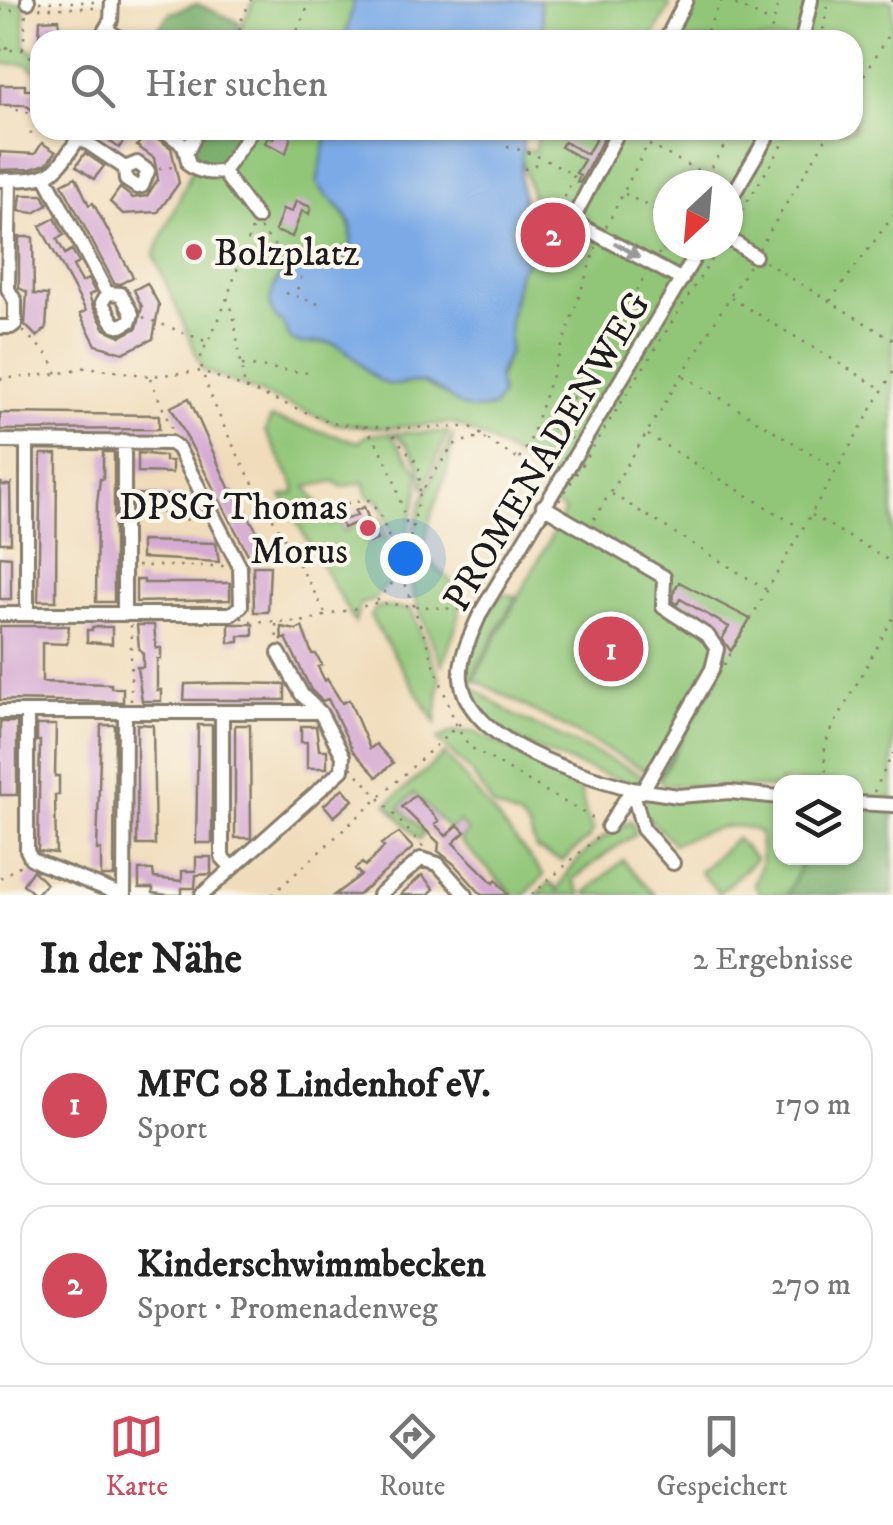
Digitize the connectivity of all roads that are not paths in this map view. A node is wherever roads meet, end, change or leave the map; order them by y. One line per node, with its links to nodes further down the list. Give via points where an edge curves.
1 (811, 0): 6 (street)
2 (683, 2): 5 (street)
3 (112, 3): 4 (street)
4 (103, 30)
5 (670, 30)
6 (804, 30)
7 (77, 140): 17 (street)
8 (83, 140): 15 (street, via 125,168 126,180 137,187)
9 (177, 140): 14 (street)
10 (194, 140): 14 (street)
11 (245, 140): 16 (street)
12 (614, 140): 24 (street, PROMENADENWEG, one-way to 24, via 572,221)
13 (765, 140): 18 (street)
14 (188, 158): 16 (street, via 200,172)
15 (148, 171)
16 (224, 172): 20 (street)
17 (46, 178): 19 (street); 26 (street)
18 (743, 178)
19 (5, 180): 25 (street)
20 (256, 218)
21 (743, 247): 22 (street)
22 (755, 256)
23 (693, 260): 24 (street, PROMENADENWEG)
24 (682, 280): 31 (street, PROMENADENWEG)
25 (4, 292): 27 (street, via 15,301 15,324)
26 (107, 293): 26 (street, via 102,303 114,324 130,322 121,294)
27 (0, 327)
28 (0, 441): 29 (street)
29 (27, 441): 30 (street); 33 (street)
30 (124, 441): 34 (street); 34 (street, via 178,448 240,566 241,606 237,612)
31 (544, 506): 41 (street, via 664,577 664,607 717,648 712,669); 41 (street, PROMENADENWEG, via 481,612 463,657 462,684 473,710 507,739 586,776)
32 (0, 614): 33 (street)
33 (27, 614): 34 (street)
34 (127, 614)
35 (279, 653): 40 (street, via 302,695)
36 (0, 712): 37 (street)
37 (27, 712): 38 (street); 48 (street, via 31,858)
38 (128, 712): 39 (street); 48 (street)
39 (222, 712): 40 (street); 47 (street, via 222,857)
40 (320, 712): 47 (street, via 344,759 342,770)
41 (637, 791): 42 (street); 45 (street); 46 (street, via 643,829)
42 (773, 796)
43 (863, 803): 44 (street)
44 (893, 805)
45 (608, 827)
46 (673, 863)
47 (232, 868): 49 (street)
48 (123, 895)
49 (202, 895)
50 (379, 895): 51 (street, via 422,854)
51 (466, 895)

